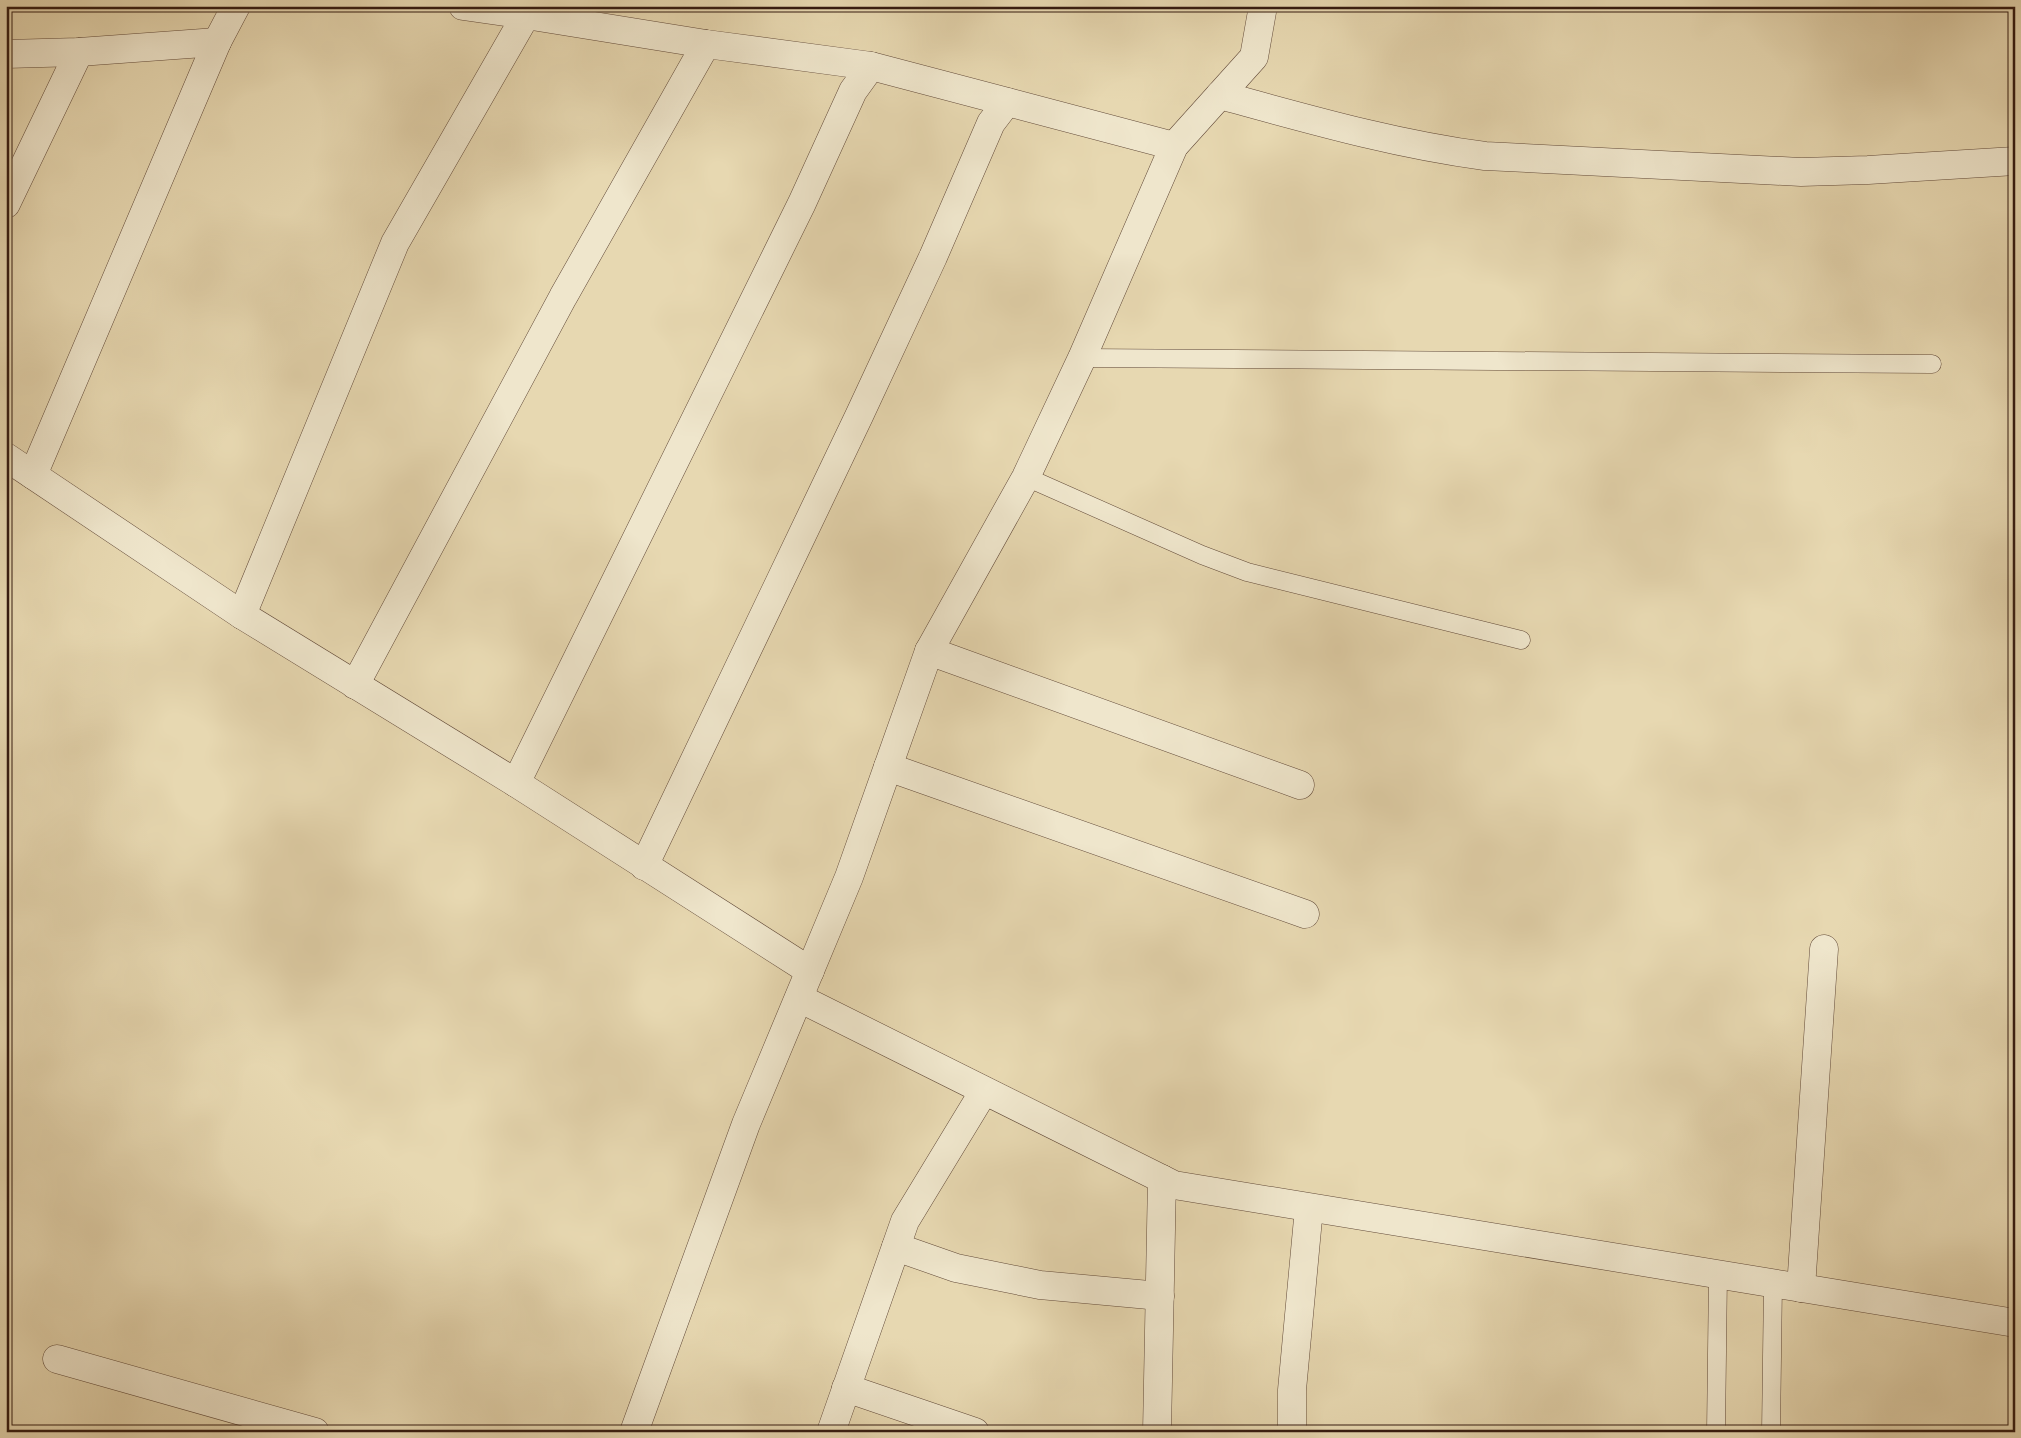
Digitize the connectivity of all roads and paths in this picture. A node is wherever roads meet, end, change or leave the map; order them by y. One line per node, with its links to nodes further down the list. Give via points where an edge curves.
1 (236, 6): 5 (street)
2 (463, 6): 4 (street)
3 (1263, 6): 10 (street, via 1254,57)
4 (526, 15): 6 (street); 20 (street, via 395,243)
5 (217, 42): 7 (street); 18 (street)
6 (706, 44): 9 (street); 23 (street, via 563,297)
7 (79, 52): 8 (street); 14 (street)
8 (6, 54)
9 (871, 66): 11 (street); 25 (street, via 853,91 802,203)
10 (1220, 95): 12 (street); 13 (street, via 1372,137 1484,156 1801,172)
11 (1007, 102): 12 (street); 27 (street, via 991,123 859,416)
12 (1174, 146): 15 (street)
13 (2015, 161)
14 (6, 204)
15 (1082, 358): 16 (lane); 19 (street)
16 (1932, 364)
17 (6, 457): 18 (street)
18 (33, 475): 20 (street)
19 (1026, 477): 21 (lane, via 1247,572); 22 (street)
20 (242, 616): 23 (street)
21 (1521, 640)
22 (929, 651): 24 (street); 26 (street)
23 (355, 685): 25 (street)
24 (888, 767): 28 (street); 30 (street, via 849,877)
25 (516, 784): 27 (street)
26 (1300, 785)
27 (644, 866): 30 (street)
28 (1305, 914)
29 (1824, 949): 38 (street)
30 (810, 971): 31 (street)
31 (799, 998): 32 (street); 44 (street, via 746,1124)
32 (984, 1090): 33 (street); 35 (street, via 905,1220)
33 (1162, 1179): 34 (street, via 1174,1185); 39 (street)
34 (1309, 1208): 36 (street); 48 (street, via 1292,1390)
35 (896, 1247): 39 (street, via 956,1268 1040,1285); 42 (street)
36 (1718, 1274): 37 (street); 49 (lane)
37 (1773, 1283): 38 (street); 50 (lane)
38 (1801, 1288): 40 (street)
39 (1160, 1296): 47 (street)
40 (2015, 1323)
41 (57, 1359): 43 (street)
42 (846, 1388): 45 (street); 46 (street)
43 (315, 1432)
44 (634, 1432)
45 (831, 1432)
46 (975, 1432)
47 (1157, 1432)
48 (1292, 1432)
49 (1716, 1432)
50 (1770, 1432)

